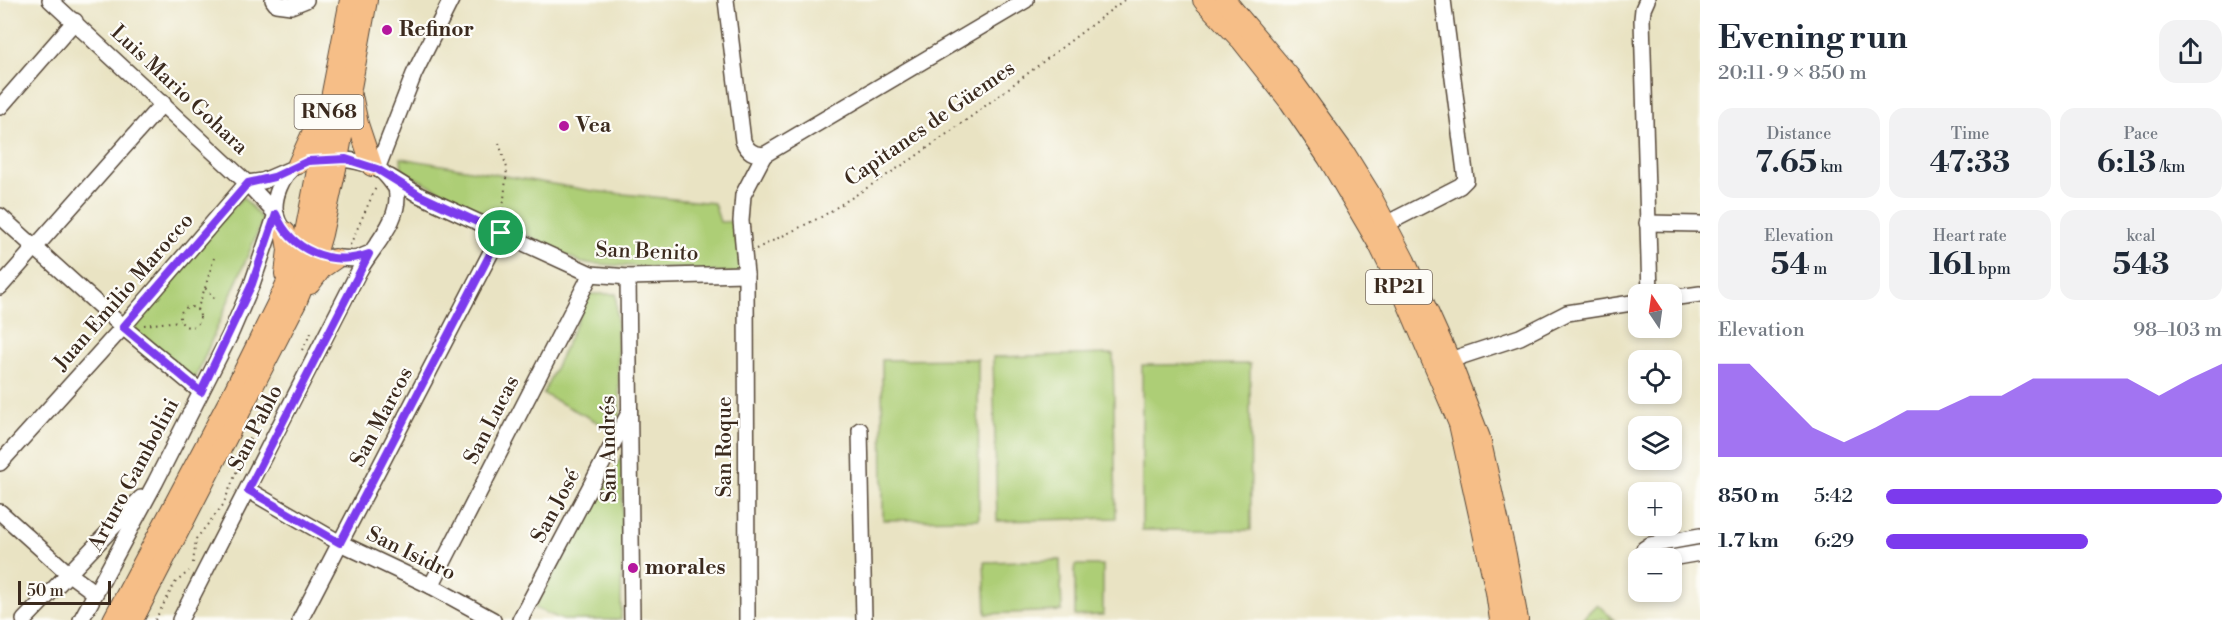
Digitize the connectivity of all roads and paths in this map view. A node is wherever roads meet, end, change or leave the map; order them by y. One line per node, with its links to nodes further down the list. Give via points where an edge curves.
1 (50, 0): 14 (street, Luis Mario Gohara)
2 (273, 0): 3 (street, via 291,6)
3 (306, 0)
4 (350, 0): 15 (main road, RN68)
5 (367, 0): 16 (main road, RN68)
6 (451, 0): 23 (street, via 414,74)
7 (726, 0): 20 (street, via 742,141 753,154)
8 (1026, 0): 20 (street)
9 (1124, 0): 35 (path, Capitanes de Güemes, via 912,159 823,216)
10 (1203, 0): 72 (main road, RP21, via 1241,40 1328,158 1405,298 1459,424)
11 (1226, 0): 30 (main road, RP21, via 1324,123)
12 (1443, 0): 30 (street, via 1466,180)
13 (1647, 0): 29 (street, via 1642,19)
14 (75, 21): 17 (street, Luis Mario Gohara); 18 (street)
15 (339, 65): 21 (main road, RN68); 22 (main road, via 316,126)
16 (351, 91): 21 (main road, RN68); 23 (main road, via 358,124)
17 (163, 103): 24 (street, Luis Mario Gohara); 34 (street)
18 (0, 107)
19 (499, 143): 33 (path, via 507,168)
20 (764, 155): 40 (street, San Roque, via 743,195)
21 (329, 159): 22 (street); 23 (street); 37 (main road, RN68)
22 (295, 167): 24 (street); 27 (street, Arturo Gambolini, via 279,188)
23 (377, 169): 25 (street, San Benito); 26 (street, via 396,188); 37 (path)
24 (248, 183): 27 (street, Luis Mario Gohara); 52 (street, Juan Emilio Marocco)
25 (419, 195): 26 (street); 33 (street, San Benito)
26 (398, 204): 36 (street, San Pablo, via 382,238)
27 (276, 214): 32 (street, Luis Mario Gohara); 57 (street, Arturo Gambolini, via 252,284)
28 (0, 216): 34 (street)
29 (1647, 223): 31 (street); 42 (street)
30 (1386, 224): 55 (main road, RP21)
31 (1700, 225)
32 (285, 232): 37 (street); 48 (main road)
33 (501, 233): 39 (street, San Benito); 65 (street, San Marcos)
34 (35, 248): 43 (street); 52 (street)
35 (753, 251)
36 (369, 254): 37 (street, via 356,259); 62 (street, San Pablo)
37 (324, 255): 48 (main road, RN68)
38 (214, 258): 44 (path)
39 (591, 274): 41 (street, San Benito); 70 (street, San Lucas)
40 (746, 274): 41 (street, San Benito); 83 (street, San Roque)
41 (628, 277): 58 (street, San Andrés)
42 (1650, 284)
43 (0, 287)
44 (205, 288): 47 (path); 50 (path)
45 (1700, 294): 46 (street)
46 (1682, 296)
47 (217, 301)
48 (287, 303): 75 (main road, RN68); 76 (main road, RN68)
49 (1628, 304): 55 (street, via 1567,313 1520,338)
50 (197, 310): 51 (path, via 183,309); 51 (path, via 200,318 194,326)
51 (180, 321): 52 (path)
52 (123, 327): 57 (street); 60 (street, Juan Emilio Marocco)
53 (314, 328): 54 (path)
54 (300, 354)
55 (1450, 360): 85 (main road, RP21, via 1480,438)
56 (281, 391): 77 (path, via 255,426 223,505 196,539 190,569 175,583)
57 (201, 392): 61 (street, Arturo Gambolini)
58 (629, 411): 81 (street, San José); 82 (street, San Andrés)
59 (860, 430): 84 (street)
60 (0, 463)
61 (155, 483): 69 (street); 71 (street, Arturo Gambolini)
62 (248, 490): 65 (street, San Isidro); 78 (street, San Pablo)
63 (0, 512): 69 (street)
64 (1700, 536): 66 (street)
65 (340, 543): 70 (street, San Isidro); 79 (street, San Marcos)
66 (1646, 548)
67 (1700, 553): 68 (street)
68 (1682, 556)
69 (68, 573): 71 (street); 73 (street)
70 (430, 586): 80 (street, San Isidro)
71 (95, 593): 74 (street, Arturo Gambolini)
72 (1497, 617)
73 (24, 620)
74 (81, 620)
75 (113, 620)
76 (133, 620)
77 (155, 620)
78 (180, 620)
79 (300, 620)
80 (494, 620)
81 (520, 620)
82 (632, 620)
83 (747, 620)
84 (864, 620)
85 (1518, 620)

